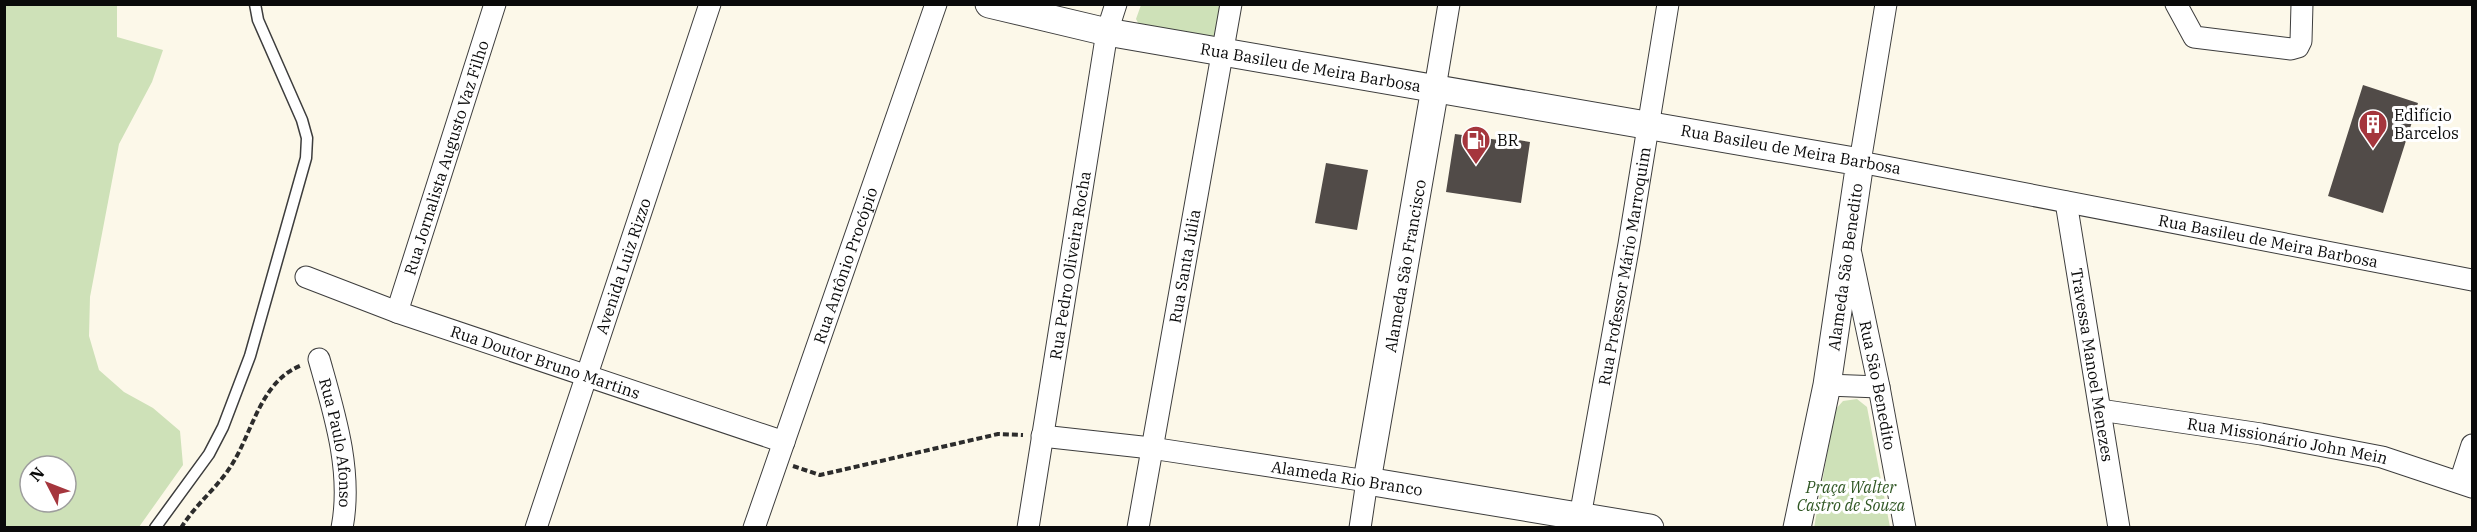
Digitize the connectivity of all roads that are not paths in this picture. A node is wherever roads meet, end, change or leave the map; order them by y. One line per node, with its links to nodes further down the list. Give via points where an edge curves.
1 (255, 4): 35 (lane, via 258,20 302,120 307,138 306,158 250,356 223,427 209,454)
2 (495, 4): 22 (street, Rua Jornalista Augusto Vaz Filho)
3 (710, 4): 24 (street, Avenida Luiz Rizzo)
4 (936, 4): 31 (street, Rua Antônio Procópio)
5 (989, 4): 13 (street, Rua Basileu de Meira Barbosa)
6 (1116, 4): 13 (street, Rua Pedro Oliveira Rocha)
7 (1231, 4): 14 (street, Rua Santa Júlia)
8 (1449, 4): 15 (street, Alameda São Francisco)
9 (1668, 4): 16 (street, Rua Professor Mário Marroquim)
10 (1886, 4): 17 (street, Alameda São Benedito)
11 (2176, 4): 12 (street, via 2194,37 2291,49 2301,41)
12 (2302, 4)
13 (1107, 32): 14 (street, Rua Basileu de Meira Barbosa); 28 (street, Rua Pedro Oliveira Rocha)
14 (1223, 52): 15 (street, Rua Basileu de Meira Barbosa); 30 (street, Rua Santa Júlia)
15 (1435, 88): 16 (street, Rua Basileu de Meira Barbosa); 32 (street, Alameda São Francisco)
16 (1649, 123): 17 (street, Rua Basileu de Meira Barbosa); 34 (street, Rua Professor Mário Marroquim)
17 (1860, 162): 18 (street, Rua Basileu de Meira Barbosa); 19 (street, Alameda São Benedito)
18 (2066, 202): 21 (street, Rua Basileu de Meira Barbosa); 27 (street, Travessa Manoel Menezes)
19 (1848, 243): 25 (street, Alameda São Benedito); 26 (street, Rua São Benedito)
20 (306, 277): 22 (street, Rua Doutor Bruno Martins)
21 (2472, 280)
22 (397, 312): 24 (street, Rua Doutor Bruno Martins)
23 (319, 358): 36 (street, Rua Paulo Afonso, via 337,424 345,480)
24 (588, 376): 31 (street, Rua Doutor Bruno Martins); 37 (street, Avenida Luiz Rizzo)
25 (1827, 385): 26 (street); 43 (street, Alameda São Benedito)
26 (1879, 387): 44 (street, Rua São Benedito)
27 (2100, 410): 33 (street, Rua Missionário John Mein, via 2382,457); 45 (street, Travessa Manoel Menezes)
28 (1042, 436): 30 (street, Alameda Rio Branco); 39 (street, Rua Pedro Oliveira Rocha)
29 (2472, 445): 33 (street)
30 (1151, 448): 32 (street, Alameda Rio Branco); 40 (street, Rua Santa Júlia)
31 (780, 452): 38 (street, Rua Antônio Procópio)
32 (1367, 481): 34 (street, Alameda Rio Branco); 41 (street, Alameda São Francisco)
33 (2466, 485)
34 (1579, 522): 42 (street, Alameda Rio Branco)
35 (155, 528)
36 (342, 528)
37 (536, 528)
38 (754, 528)
39 (1028, 528)
40 (1138, 528)
41 (1359, 528)
42 (1650, 528)
43 (1797, 528)
44 (1905, 528)
45 (2119, 528)

